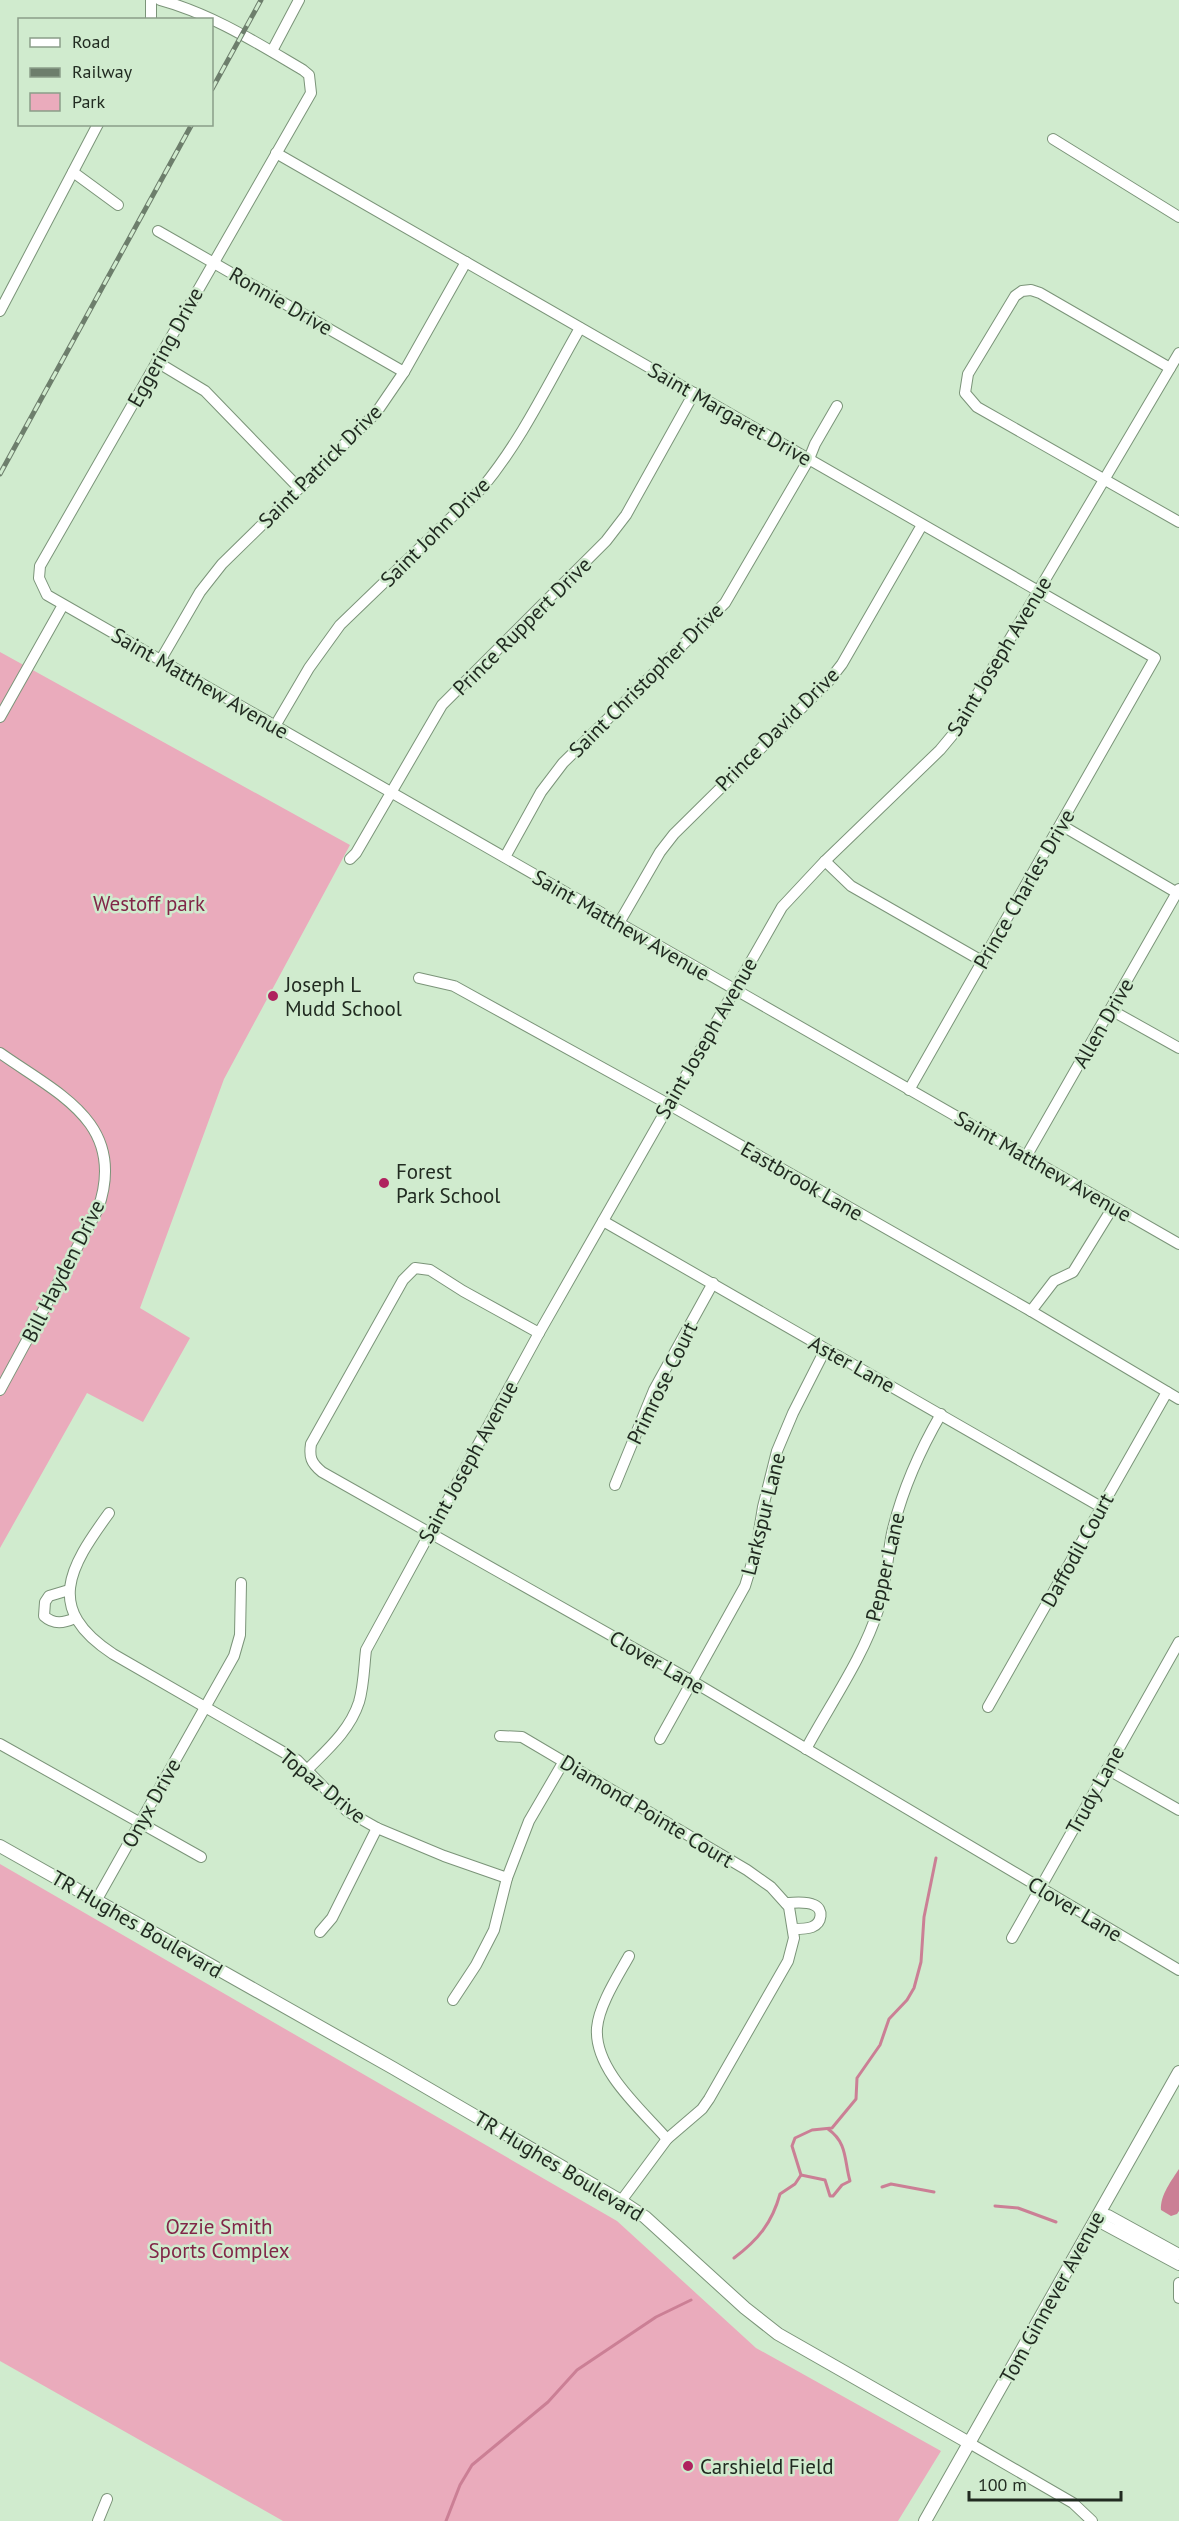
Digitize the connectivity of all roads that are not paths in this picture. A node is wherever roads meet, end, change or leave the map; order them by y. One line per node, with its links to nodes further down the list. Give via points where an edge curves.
1 (151, 0): 4 (street)
2 (160, 0): 5 (street)
3 (300, 0): 7 (street)
4 (151, 18)
5 (209, 18)
6 (213, 20): 7 (street)
7 (272, 51): 10 (street, Eggering Drive, via 303,70 312,84 311,93)
8 (97, 126): 11 (street)
9 (1053, 139): 13 (street)
10 (276, 153): 15 (street, Eggering Drive); 16 (street, Saint Margaret Drive)
11 (73, 172): 12 (street); 17 (street)
12 (118, 205)
13 (1179, 217)
14 (158, 231): 15 (street, Ronnie Drive)
15 (213, 262): 20 (street, Eggering Drive); 22 (street, Ronnie Drive)
16 (466, 262): 18 (street, Saint Margaret Drive); 22 (street, Saint Patrick Drive)
17 (0, 311)
18 (580, 328): 23 (street, Saint Margaret Drive); 35 (street, Saint John Drive, via 494,473 340,625 313,661)
19 (1179, 354): 21 (street, Saint Joseph Avenue)
20 (156, 362): 27 (street, via 205,392); 31 (street, Eggering Drive, via 40,566 42,588)
21 (1170, 368): 26 (street, Saint Joseph Avenue); 26 (street, via 1040,293 1022,291 1009,303 968,374 965,393 977,407)
22 (404, 372): 27 (street, Saint Patrick Drive, via 376,413)
23 (694, 393): 25 (street, Saint Margaret Drive); 36 (street, Prince Ruppert Drive, via 626,515 606,542 442,705)
24 (837, 406): 25 (street, Saint Christopher Drive)
25 (809, 459): 29 (street, Saint Margaret Drive); 38 (street, Saint Christopher Drive, via 725,603 563,763 541,792)
26 (1103, 479): 28 (street); 30 (street, Saint Joseph Avenue)
27 (298, 488): 32 (street, Saint Patrick Drive, via 222,564 200,592)
28 (1179, 522)
29 (922, 525): 30 (street, Saint Margaret Drive); 42 (street, Prince David Drive, via 842,664 674,834)
30 (1037, 591): 33 (street, Saint Margaret Drive, via 1155,658); 40 (street, Saint Joseph Avenue, via 956,732)
31 (63, 605): 32 (street, Saint Matthew Avenue); 34 (street)
32 (160, 661): 35 (street, Saint Matthew Avenue)
33 (1139, 689): 37 (street, Prince Charles Drive)
34 (0, 717)
35 (275, 726): 36 (street, Saint Matthew Avenue)
36 (390, 792): 38 (street, Saint Matthew Avenue); 39 (street, Prince Ruppert Drive)
37 (1061, 825): 41 (street); 43 (street, Prince Charles Drive)
38 (505, 857): 42 (street, Saint Matthew Avenue)
39 (350, 859)
40 (825, 861): 43 (street, via 851,886); 45 (street, Saint Joseph Avenue, via 782,908)
41 (1178, 892): 46 (street, Allen Drive)
42 (619, 923): 45 (street, Saint Matthew Avenue)
43 (982, 961): 49 (street, Prince Charles Drive)
44 (419, 978): 50 (street, Eastbrook Lane, via 454,986)
45 (733, 990): 49 (street, Saint Matthew Avenue); 50 (street, Saint Joseph Avenue)
46 (1111, 1010): 47 (street); 51 (street, Allen Drive)
47 (1179, 1048)
48 (0, 1053): 59 (street, Bill Hayden Drive, via 86,1116 105,1158 105,1191 98,1209)
49 (909, 1089): 51 (street, Saint Matthew Avenue)
50 (668, 1104): 53 (street, Saint Joseph Avenue); 56 (street, Eastbrook Lane)
51 (1027, 1155): 52 (street, Saint Matthew Avenue)
52 (1113, 1207): 54 (street, Saint Matthew Avenue); 56 (street, via 1074,1272 1054,1281)
53 (603, 1221): 55 (street, Aster Lane); 57 (street, Saint Joseph Avenue)
54 (1179, 1244)
55 (713, 1283): 58 (street, Aster Lane); 63 (street, Primrose Court, via 654,1390)
56 (1031, 1311): 60 (street, Eastbrook Lane)
57 (539, 1333): 66 (street, Saint Joseph Avenue); 66 (street, Clover Lane, via 430,1270 415,1268 403,1280 311,1444 309,1456 322,1472)
58 (825, 1350): 62 (street, Aster Lane); 71 (street, Larkspur Lane, via 777,1451 745,1586)
59 (0, 1390)
60 (1167, 1392): 61 (street, Eastbrook Lane); 64 (street, Daffodil Court)
61 (1179, 1399)
62 (941, 1414): 64 (street, Aster Lane); 77 (street, Pepper Lane, via 919,1453 902,1496 871,1630)
63 (615, 1485)
64 (1101, 1507): 73 (street, Daffodil Court)
65 (109, 1513): 68 (street, Topaz Drive, via 84,1546)
66 (428, 1533): 71 (street, Clover Lane); 79 (street, Saint Joseph Avenue, via 366,1650 360,1699 354,1714 334,1743)
67 (241, 1583): 72 (street, Onyx Drive, via 237,1646)
68 (69, 1590): 69 (street, Topaz Drive); 69 (street, via 49,1596 44,1616 64,1623)
69 (75, 1618): 72 (street, Topaz Drive, via 94,1642)
70 (1179, 1642): 80 (street, Trudy Lane)
71 (692, 1681): 75 (street, Larkspur Lane); 77 (street, Clover Lane)
72 (205, 1706): 79 (street, Topaz Drive); 82 (street, Onyx Drive)
73 (988, 1707)
74 (500, 1736): 78 (street, Diamond Pointe Court, via 522,1737)
75 (660, 1738)
76 (0, 1744): 82 (street)
77 (806, 1749): 87 (street, Clover Lane)
78 (564, 1761): 86 (street, via 530,1821); 89 (street, Diamond Pointe Court, via 747,1870)
79 (308, 1769): 83 (street, Topaz Drive, via 347,1811)
80 (1107, 1769): 81 (street); 87 (street, Trudy Lane)
81 (1179, 1810)
82 (140, 1823): 85 (street); 88 (street, Onyx Drive)
83 (377, 1828): 86 (street, Topaz Drive); 91 (street, via 332,1918)
84 (0, 1846): 88 (main road, TR Hughes Boulevard)
85 (201, 1857)
86 (507, 1878): 95 (street, via 494,1930)
87 (1040, 1888): 92 (street, Trudy Lane); 94 (street, Clover Lane)
88 (96, 1901): 98 (main road, TR Hughes Boulevard)
89 (786, 1904): 90 (street, Diamond Pointe Court); 90 (street, via 816,1905 822,1915 813,1927)
90 (794, 1929): 97 (street, Diamond Pointe Court, via 788,1961 722,2081 702,2109)
91 (320, 1932)
92 (1012, 1938)
93 (629, 1956): 97 (street, via 608,1994 597,2026 598,2049 615,2079)
94 (1179, 1970)
95 (453, 2000)
96 (1179, 2072): 99 (main road, Tom Ginnever Avenue)
97 (667, 2139): 98 (street, Diamond Pointe Court)
98 (621, 2201): 104 (main road, TR Hughes Boulevard, via 645,2217 777,2334)
99 (1098, 2216): 100 (street, via 1108,2216); 101 (street, via 1103,2224); 104 (main road, Tom Ginnever Avenue)
100 (1179, 2254)
101 (1179, 2265)
102 (1179, 2283): 103 (street)
103 (1179, 2298)
104 (970, 2444): 107 (main road, Tom Ginnever Avenue); 108 (street, TR Hughes Boulevard, via 1073,2503)
105 (107, 2499): 106 (street)
106 (98, 2521)
107 (925, 2521)
108 (1092, 2521)

